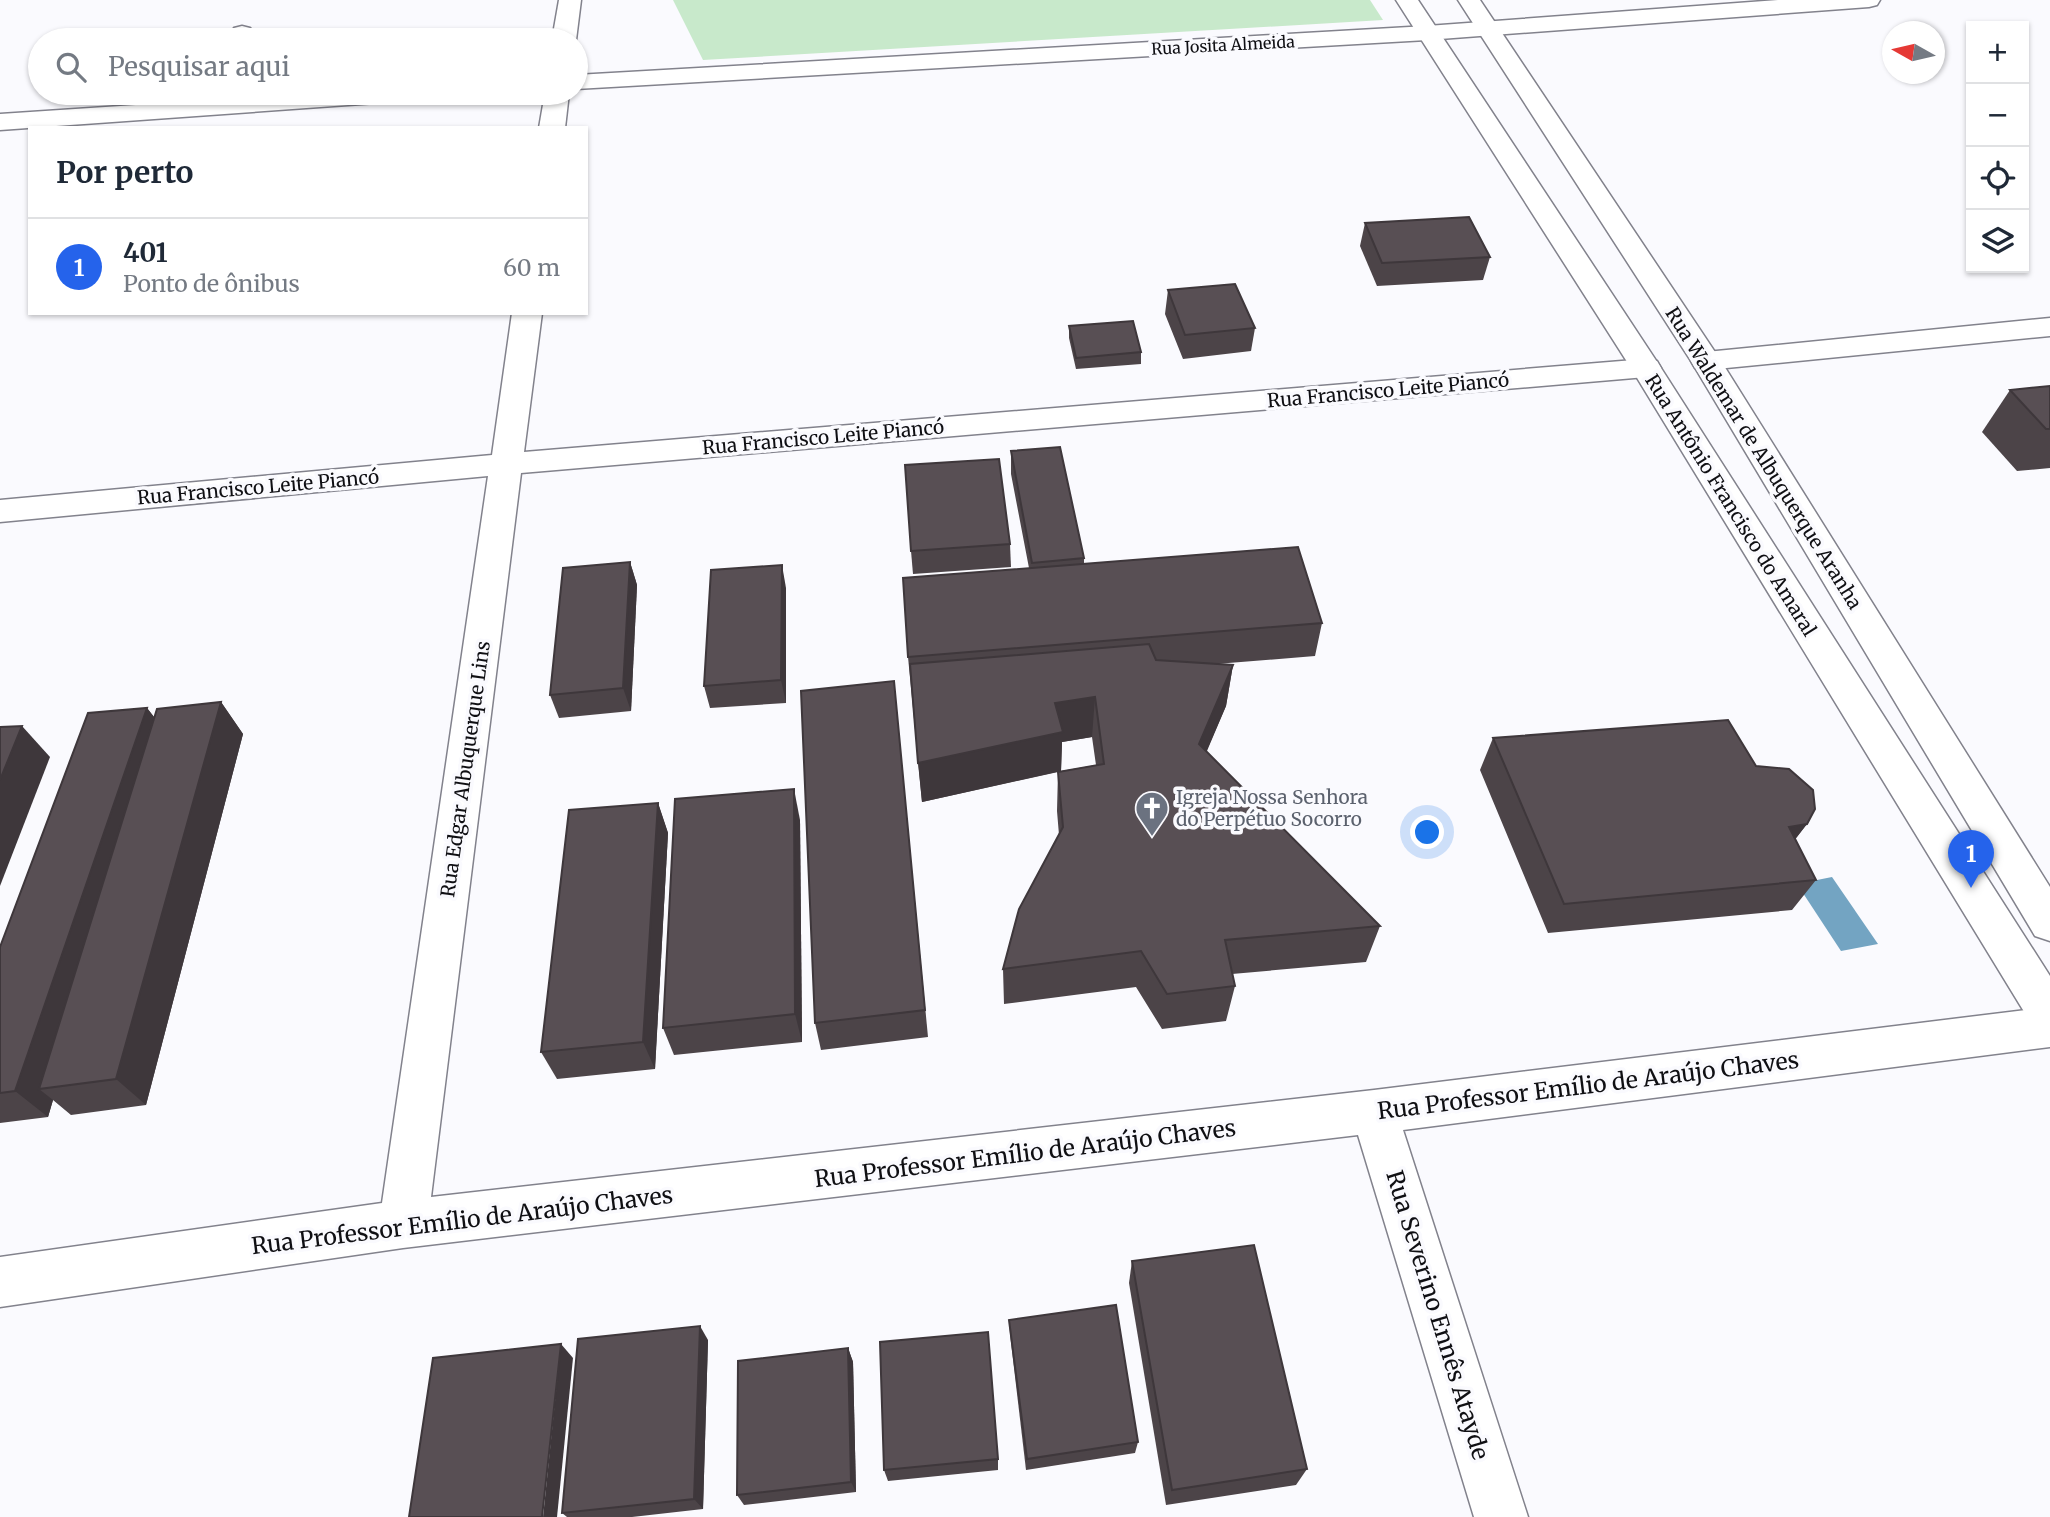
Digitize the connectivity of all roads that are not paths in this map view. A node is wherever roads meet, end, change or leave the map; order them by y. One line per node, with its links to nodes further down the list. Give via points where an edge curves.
1 (570, 0): 6 (street)
2 (1407, 0): 7 (street, Rua Antônio Francisco do Amaral)
3 (1469, 0): 5 (street, Rua Waldemar de Albuquerque Aranha)
4 (1869, 0): 5 (street, Rua Josita Almeida)
5 (1489, 27): 7 (street, Rua Josita Almeida); 15 (street, Rua Waldemar de Albuquerque Aranha)
6 (566, 28)
7 (1427, 33): 8 (street, Rua Josita Almeida); 16 (street, Rua Antônio Francisco do Amaral)
8 (588, 81)
9 (159, 105): 11 (street)
10 (555, 105): 12 (street)
11 (0, 122)
12 (552, 126)
13 (527, 315): 17 (street, Rua Edgar Albuquerque Lins)
14 (2050, 327): 15 (street)
15 (1706, 361): 19 (street, Rua Waldemar de Albuquerque Aranha)
16 (1646, 368): 17 (street, Rua Francisco Leite Piancó); 20 (street, Rua Antônio Francisco do Amaral)
17 (506, 464): 18 (street, Rua Francisco Leite Piancó); 23 (street, Rua Edgar Albuquerque Lins)
18 (0, 511)
19 (2050, 923)
20 (2050, 1014)
21 (2050, 1027): 22 (street, Rua Professor Emílio de Araújo Chaves)
22 (1374, 1112): 23 (street, Rua Professor Emílio de Araújo Chaves); 25 (street, Rua Severino Ennês Atayde)
23 (403, 1224): 24 (street, Rua Professor Emílio de Araújo Chaves)
24 (0, 1282)
25 (1501, 1517)

